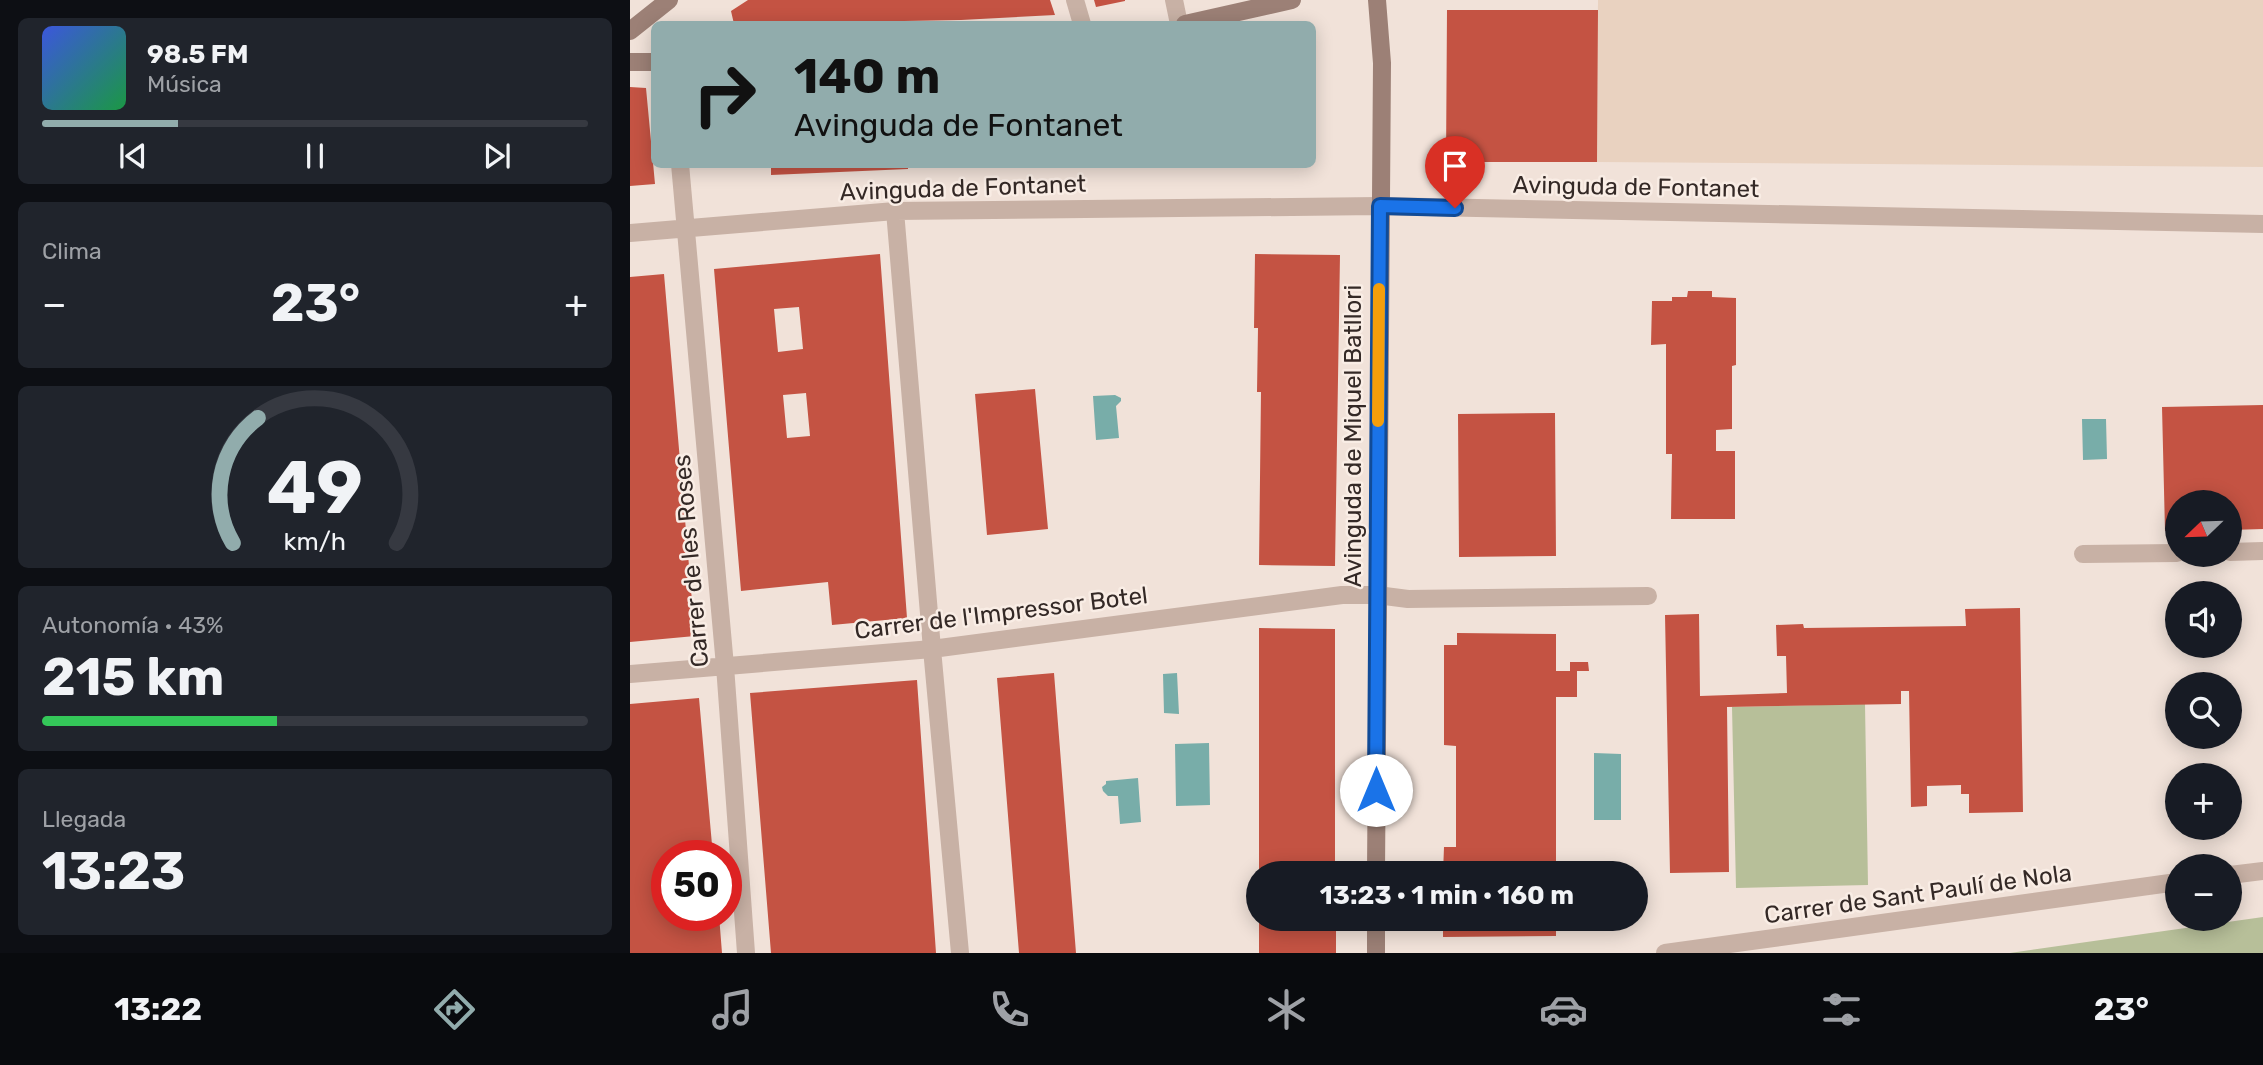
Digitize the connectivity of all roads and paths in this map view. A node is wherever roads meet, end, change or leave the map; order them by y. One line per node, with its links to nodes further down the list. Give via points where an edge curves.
1 (668, 0): 9 (main road)
2 (1075, 0): 6 (street)
3 (1174, 0): 7 (street)
4 (1292, 0): 8 (main road)
5 (1377, 0): 13 (main road, Avinguda de Miquel Batllori)
6 (1081, 21)
7 (1178, 21)
8 (1198, 21)
9 (630, 31)
10 (630, 62): 11 (main road)
11 (651, 62)
12 (680, 168): 16 (street, Carrer de les Roses)
13 (1380, 206): 14 (street, Avinguda de Fontanet); 15 (street, Avinguda de Fontanet); 22 (main road, Avinguda de Miquel Batllori)
14 (895, 211): 16 (street, Avinguda de Fontanet); 24 (street)
15 (2263, 224)
16 (685, 229): 17 (street, Avinguda de Fontanet); 25 (street, Carrer de les Roses)
17 (630, 233)
18 (2263, 551): 19 (street)
19 (2242, 552)
20 (2165, 553): 21 (street)
21 (2083, 554)
22 (1377, 595): 23 (street, Carrer de l'Impressor Botel, via 1408,599); 24 (street, Carrer de l'Impressor Botel, via 1342,595); 27 (main road, Avinguda de Miquel Batllori)
23 (1648, 596)
24 (932, 649): 25 (street, Carrer de l'Impressor Botel); 33 (street)
25 (726, 666): 26 (street, Carrer de l'Impressor Botel); 32 (street, Carrer de les Roses)
26 (630, 674)
27 (1376, 861)
28 (2263, 870): 29 (street)
29 (2242, 873)
30 (2165, 885): 35 (street, Carrer de Sant Paulí de Nola)
31 (1376, 931): 34 (main road)
32 (746, 953)
33 (960, 953)
34 (1376, 953)
35 (1665, 953)

